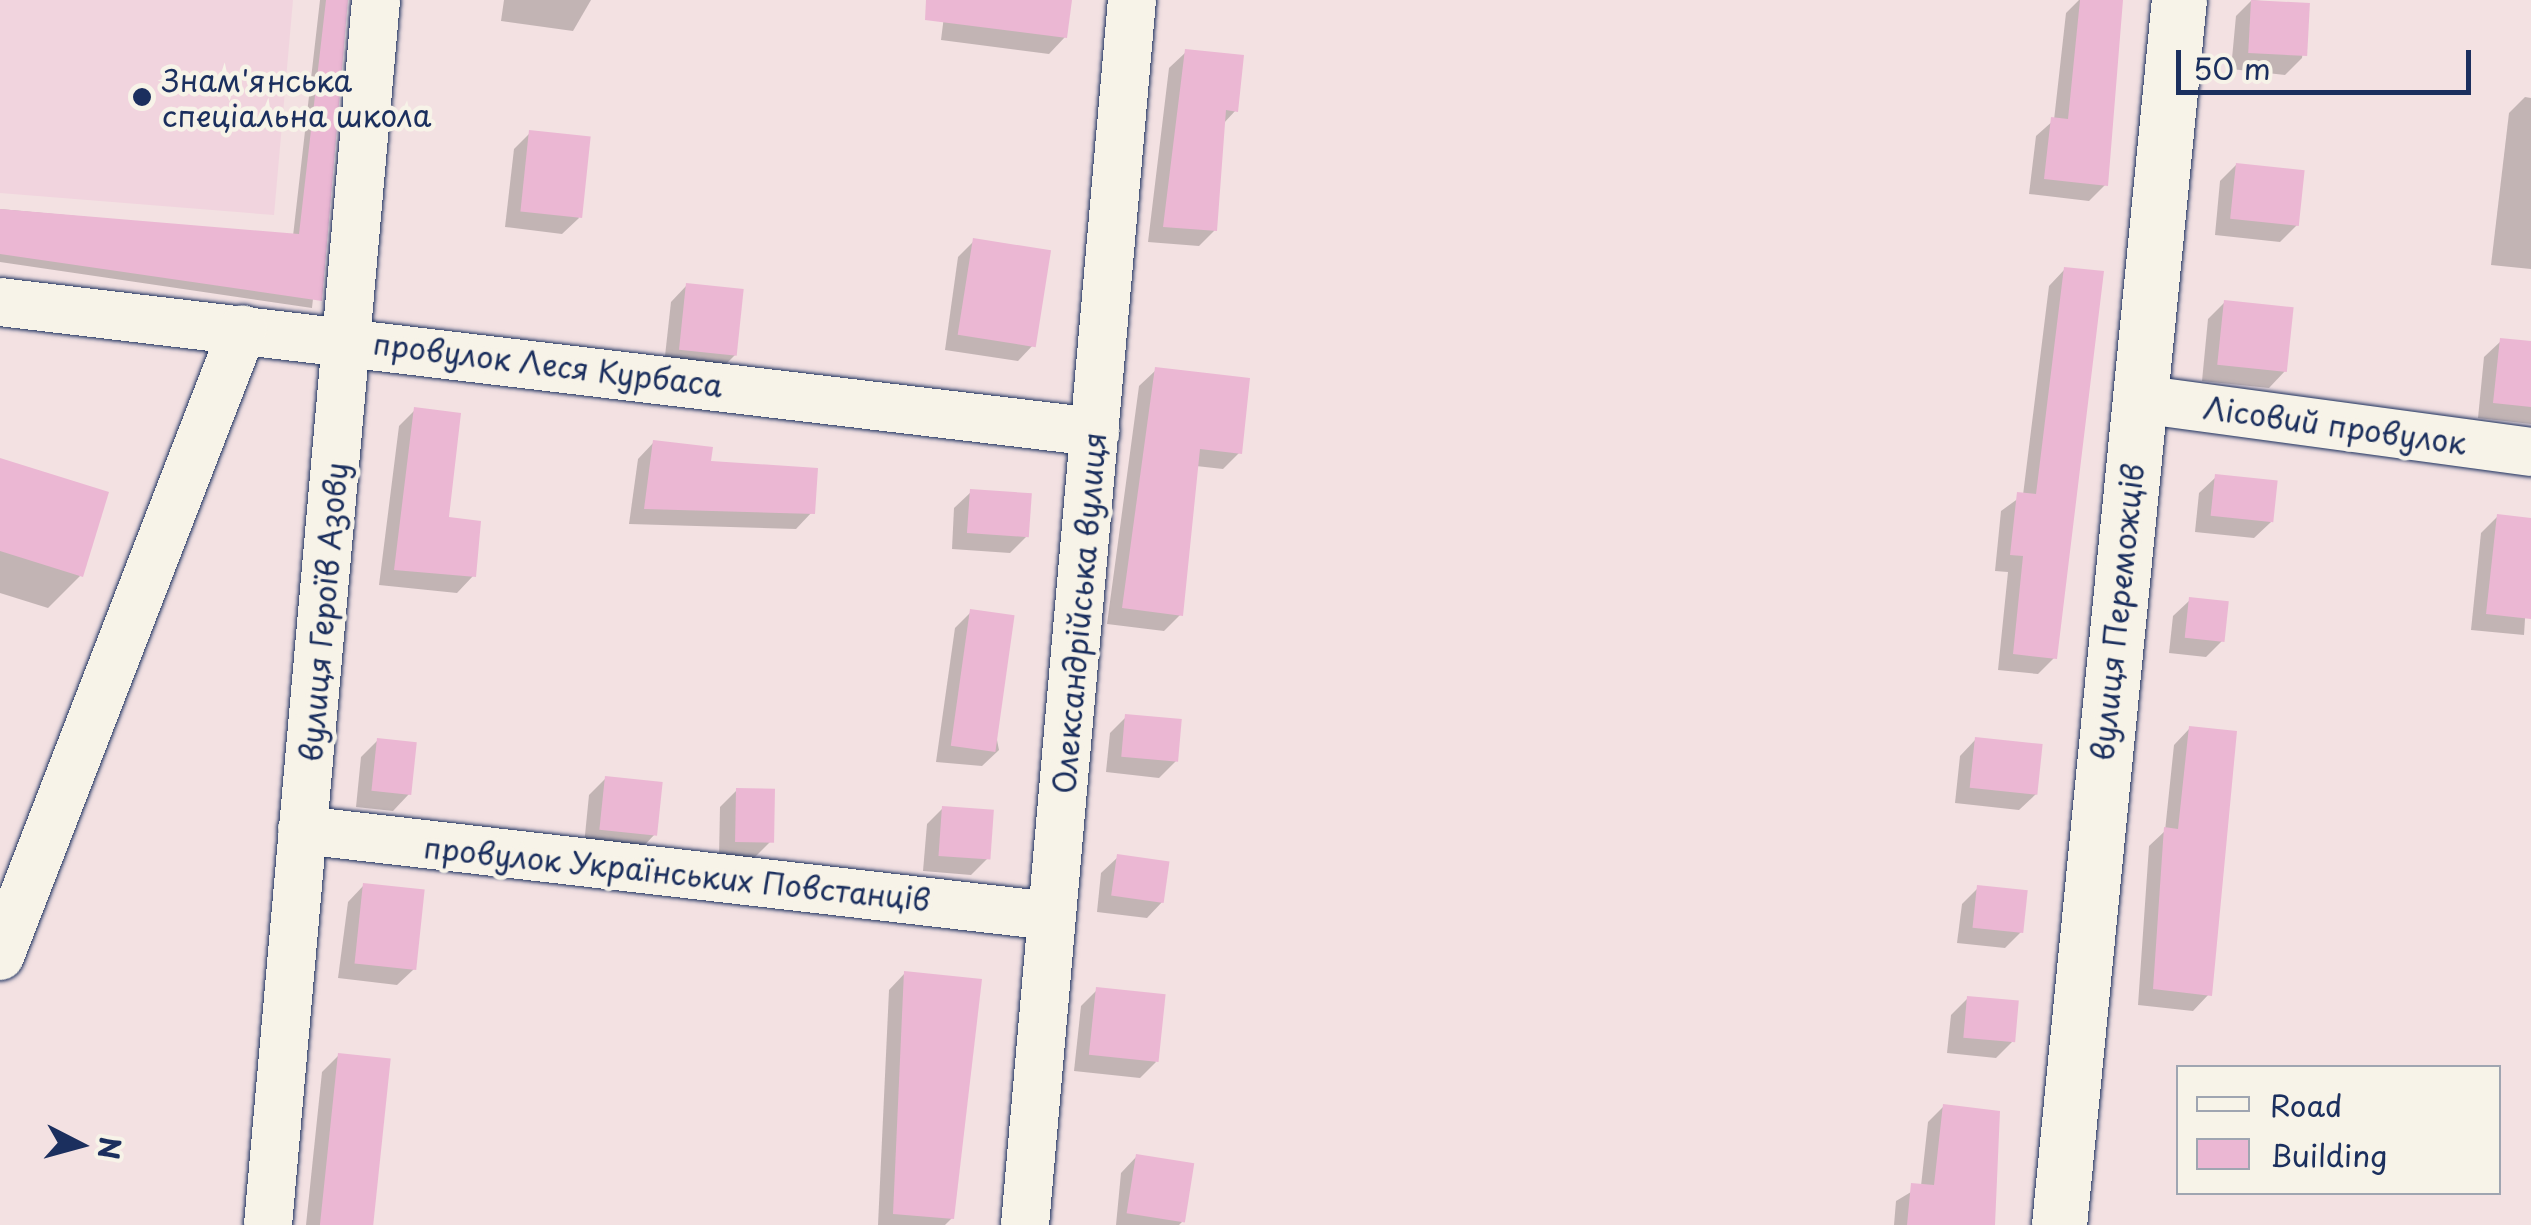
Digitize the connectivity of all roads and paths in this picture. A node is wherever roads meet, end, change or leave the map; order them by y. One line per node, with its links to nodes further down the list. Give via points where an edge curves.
1 (376, 0): 6 (street, вулиця Героїв Азову)
2 (1132, 0): 8 (street, Олександрійська вулиця)
3 (2179, 0): 7 (street, вулиця Переможців)
4 (0, 302): 5 (street, провулок Леся Курбаса)
5 (243, 328): 6 (street, провулок Леся Курбаса); 12 (street)
6 (341, 338): 8 (street, провулок Леся Курбаса); 10 (street, вулиця Героїв Азову, via 344,384)
7 (2138, 398): 9 (street, Лісовий провулок); 15 (street, вулиця Переможців)
8 (1095, 432): 11 (street, Олександрійська вулиця)
9 (2531, 452)
10 (302, 830): 11 (street, провулок Українських Повстанців); 13 (street, вулиця Героїв Азову)
11 (1052, 916): 14 (street, Олександрійська вулиця)
12 (0, 956)
13 (268, 1225)
14 (1025, 1225)
15 (2058, 1225)

